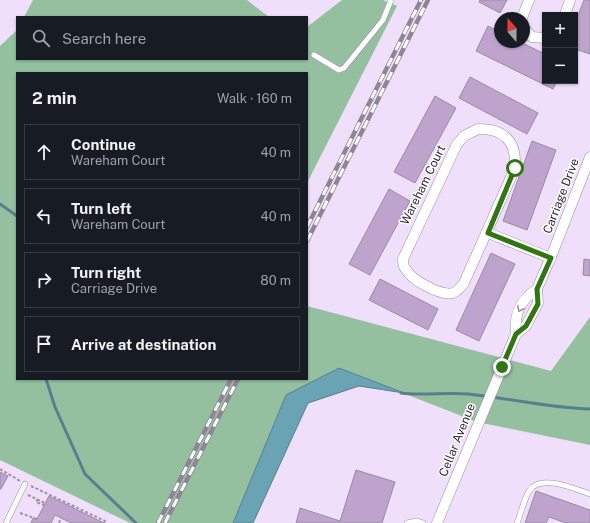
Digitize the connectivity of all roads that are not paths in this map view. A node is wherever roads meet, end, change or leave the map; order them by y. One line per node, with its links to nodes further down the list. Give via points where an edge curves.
1 (391, 0): 8 (lane, via 383,20 344,68 339,70)
2 (529, 0): 4 (street)
3 (570, 0): 5 (street)
4 (524, 12)
5 (565, 12)
6 (530, 35): 7 (street)
7 (542, 38)
8 (314, 55)
9 (590, 157): 11 (street, Carriage Drive)
10 (488, 233): 10 (street, Wareham Court, via 515,168 516,158 513,148 503,135 488,129 478,129 464,136 457,144 405,253 405,269 417,281 445,293 460,289); 11 (street)
11 (551, 258): 12 (street, Carriage Drive, via 537,289 526,296 517,314 516,334)
12 (502, 367): 18 (street, Cellar Avenue)
13 (25, 484): 15 (lane)
14 (590, 494): 19 (lane, via 552,482 537,485 530,490)
15 (6, 523)
16 (407, 523): 17 (lane)
17 (424, 523)
18 (437, 523)
19 (517, 523)

